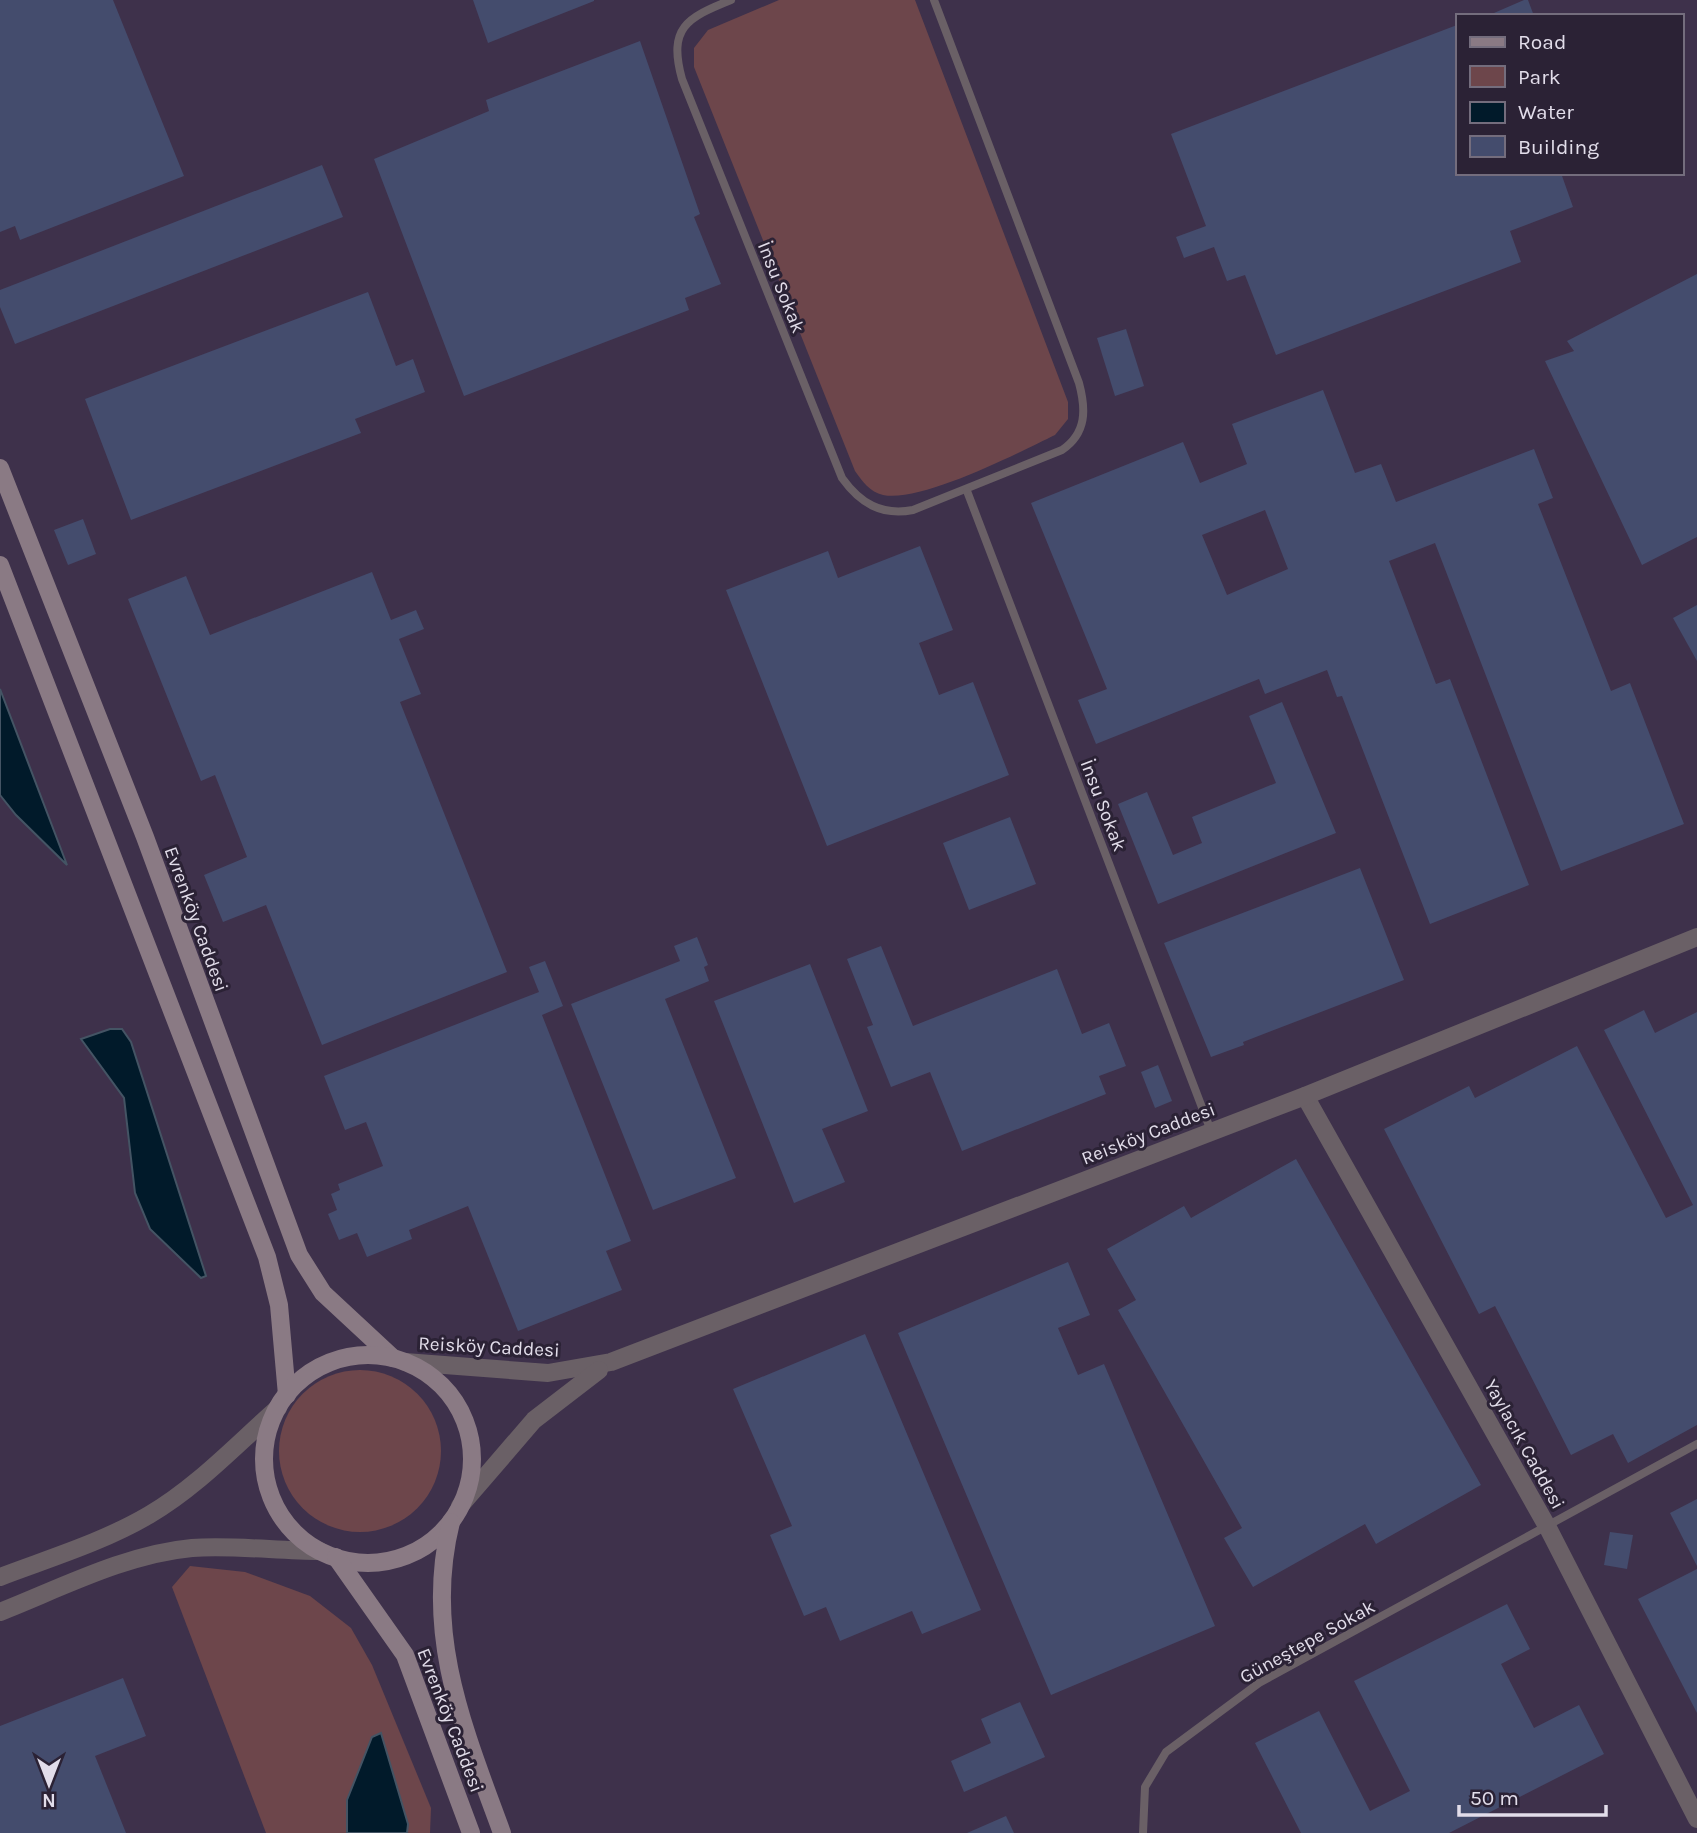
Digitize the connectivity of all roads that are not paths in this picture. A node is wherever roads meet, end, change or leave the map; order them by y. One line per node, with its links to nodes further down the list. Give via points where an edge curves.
1 (731, 0): 4 (lane, İnsu Sokak, via 686,23 677,37 675,55 842,478 860,499 890,513)
2 (934, 0): 4 (lane, İnsu Sokak, via 1085,408 1072,443)
3 (0, 468): 9 (main road, Evrenköy Caddesi, via 145,837 299,1255 323,1293)
4 (967, 491): 8 (lane, İnsu Sokak)
5 (0, 565): 11 (main road, via 267,1257 279,1305)
6 (1697, 937): 7 (street, Reisköy Caddesi)
7 (1305, 1096): 8 (street, Reisköy Caddesi); 14 (street, Yaylacık Caddesi)
8 (1211, 1131): 10 (street, Reisköy Caddesi)
9 (399, 1360): 10 (street, Reisköy Caddesi, via 548,1373); 11 (main road, via 369,1355 338,1360 310,1373); 13 (main road, via 442,1386 467,1427 472,1459 467,1492)
10 (611, 1362): 13 (street, Reisköy Caddesi, via 534,1420)
11 (282, 1401): 15 (main road, via 268,1431 264,1455 268,1488 288,1525); 16 (street, via 188,1487 150,1515)
12 (1697, 1444): 14 (lane, Güneştepe Sokak)
13 (456, 1513): 15 (main road, via 429,1543 400,1558 368,1562); 20 (main road, Evrenköy Caddesi, via 442,1558 445,1660 461,1721)
14 (1548, 1528): 18 (street, Yaylacık Caddesi); 21 (lane, Güneştepe Sokak, via 1259,1684 1166,1752 1145,1787)
15 (328, 1554): 17 (street, via 210,1548 169,1552 116,1567); 19 (main road, Evrenköy Caddesi, via 387,1626 409,1664)
16 (0, 1577)
17 (0, 1612)
18 (1697, 1819)
19 (471, 1833)
20 (502, 1833)
21 (1143, 1833)

